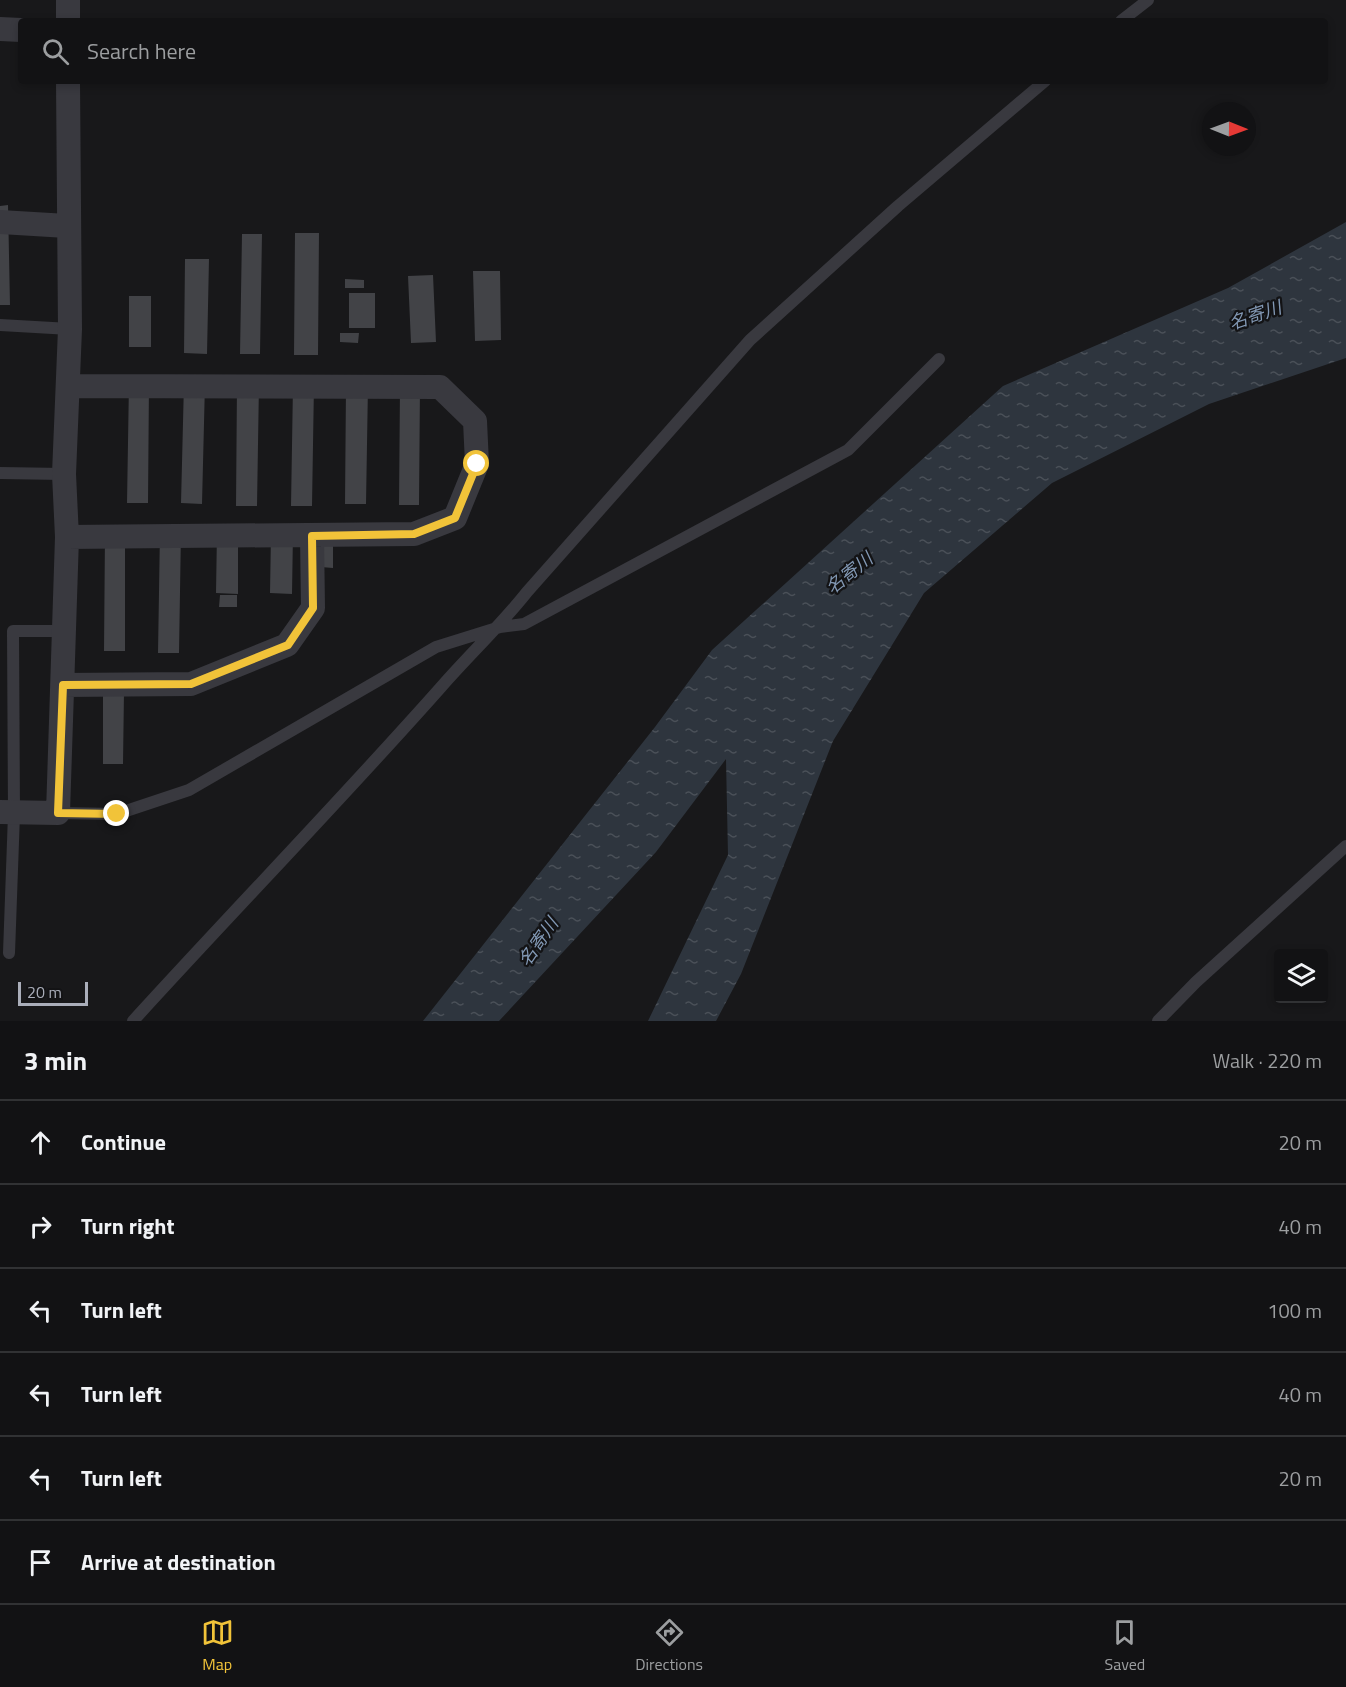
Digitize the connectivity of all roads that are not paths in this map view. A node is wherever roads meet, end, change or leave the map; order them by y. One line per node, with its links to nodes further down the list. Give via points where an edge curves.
1 (68, 0): 3 (street)
2 (1148, 0): 4 (lane)
3 (68, 18)
4 (1125, 18)
5 (0, 30): 6 (street)
6 (18, 30)
7 (68, 84): 10 (street)
8 (1041, 84): 19 (lane, via 898,206 750,340)
9 (0, 222): 10 (street)
10 (67, 226): 12 (street)
11 (0, 325): 12 (lane)
12 (70, 329): 14 (street)
13 (939, 358): 19 (lane, via 848,450 524,624)
14 (68, 386): 16 (street); 17 (street, via 440,387 476,421 477,464 455,518 414,534)
15 (0, 473): 16 (lane)
16 (64, 474): 18 (street)
17 (312, 536): 18 (street); 21 (street, via 313,608 288,645 191,684)
18 (67, 537): 20 (street)
19 (500, 627): 23 (lane, via 436,647 189,790 117,814); 26 (lane, via 476,648)
20 (62, 631): 21 (street); 22 (lane, via 13,631)
21 (63, 685): 23 (street)
22 (7, 813): 23 (street); 25 (lane)
23 (58, 813)
24 (1346, 846): 27 (lane)
25 (9, 953)
26 (133, 1021)
27 (1158, 1021)

